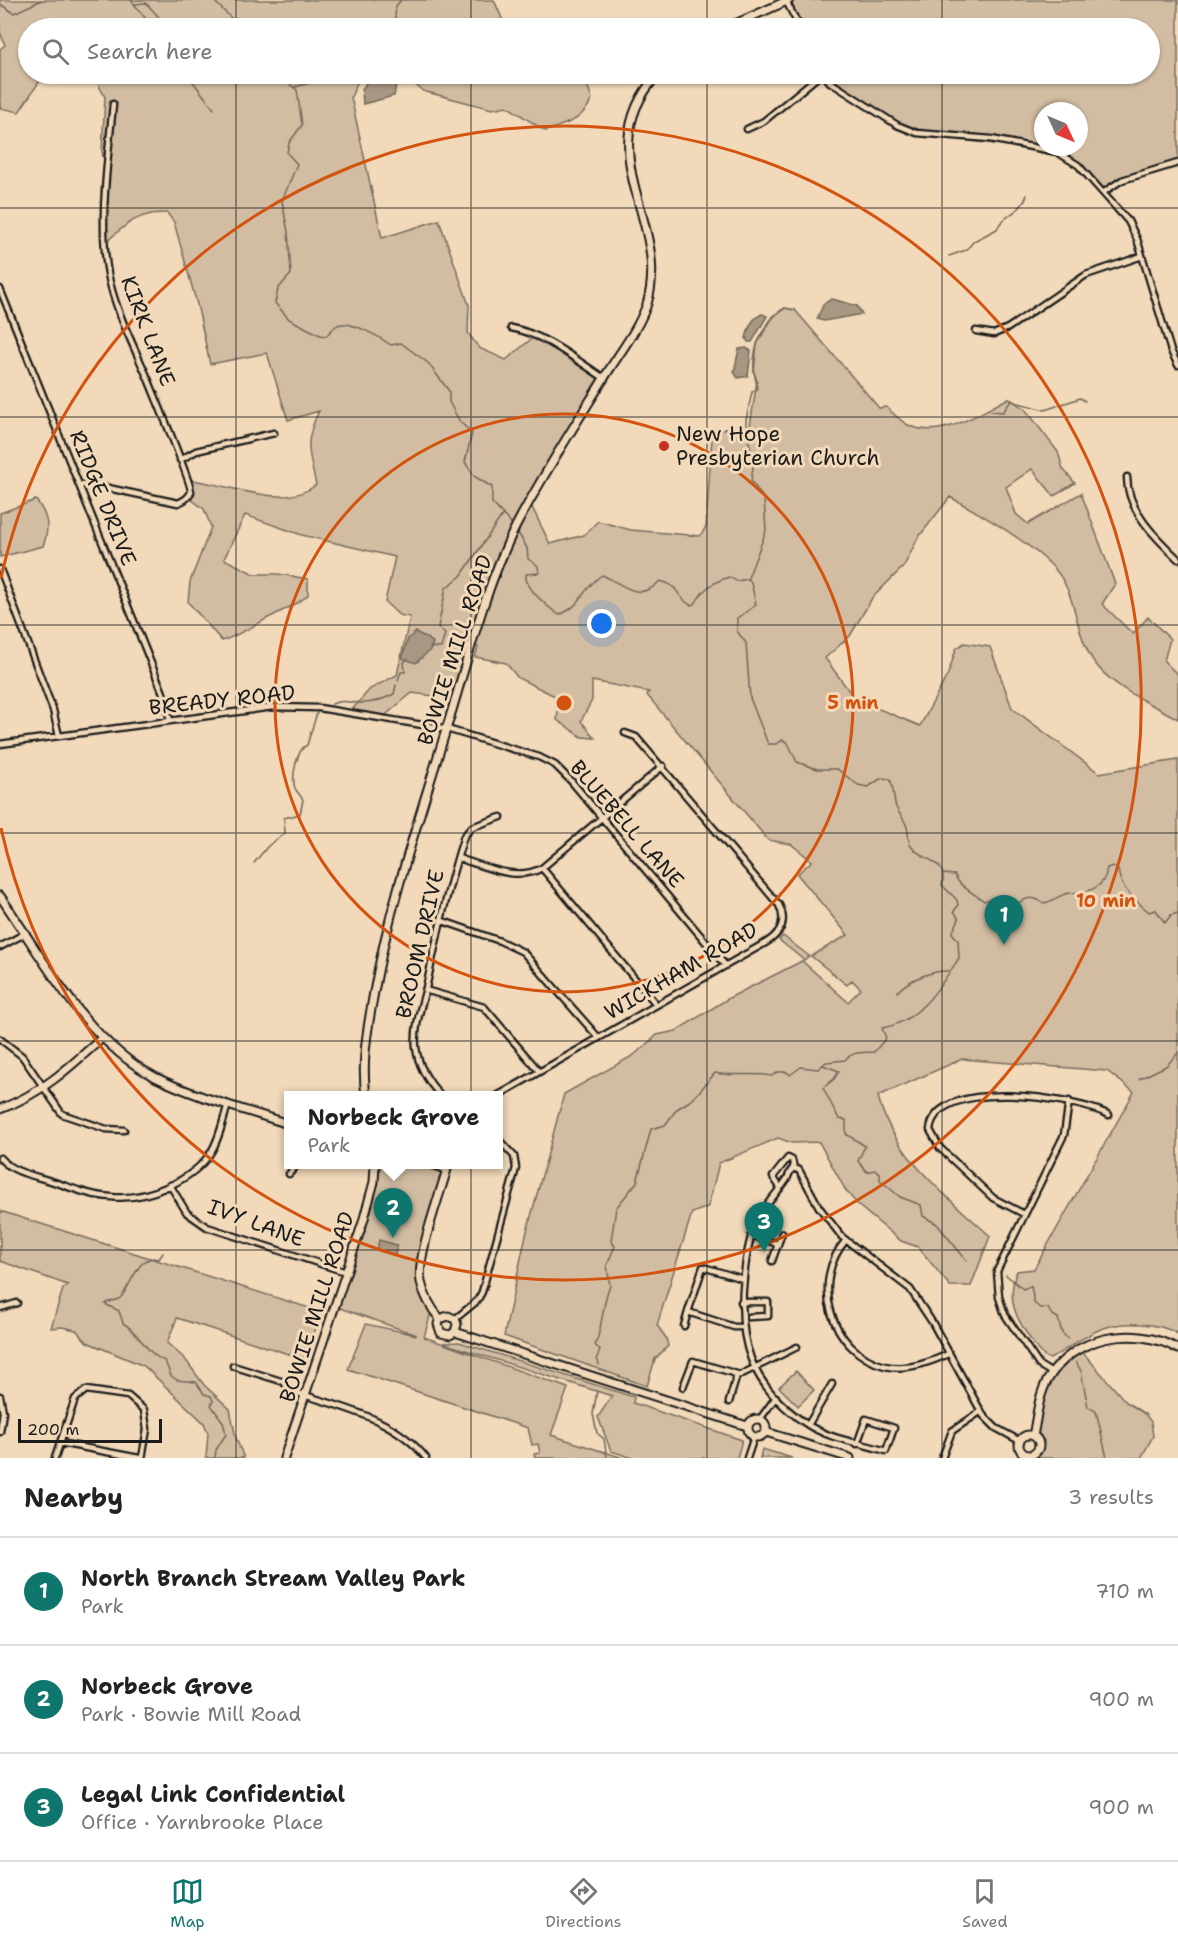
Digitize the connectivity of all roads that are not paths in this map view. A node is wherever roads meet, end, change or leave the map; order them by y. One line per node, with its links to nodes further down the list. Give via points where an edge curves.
1 (787, 1): 2 (street); 3 (street)
2 (749, 18)
3 (795, 18)
4 (652, 84): 16 (street, BOWIE MILL ROAD, via 639,104 629,145 632,186 651,250 650,288 632,335)
5 (810, 84): 8 (street, via 764,121)
6 (833, 84): 10 (street, via 906,129 932,136 991,139 1057,152 1078,165)
7 (113, 104): 18 (street, KIRK LANE, via 106,242 110,283)
8 (747, 129)
9 (1178, 163): 10 (street, via 1122,180)
10 (1104, 192): 11 (street, via 1128,221)
11 (1142, 256): 14 (street, via 1086,275 1008,328 994,334); 15 (street)
12 (0, 289): 20 (street, RIDGE DRIVE)
13 (511, 328): 16 (street, via 545,341)
14 (976, 331)
15 (1178, 365)
16 (604, 378): 24 (street, BOWIE MILL ROAD, via 511,536 485,601)
17 (274, 433): 18 (street, via 196,451)
18 (180, 460): 20 (street, KIRK LANE, via 190,480 190,492 178,503)
19 (1126, 477): 21 (street, via 1130,496 1146,525)
20 (80, 485): 23 (street, RIDGE DRIVE, via 163,693)
21 (1178, 559)
22 (0, 569): 26 (street, via 53,710)
23 (170, 720): 24 (street, BREADY ROAD, via 301,706); 26 (street, BREADY ROAD)
24 (447, 729): 30 (street, BLUEBELL LANE, via 523,751 555,765); 45 (street, BOWIE MILL ROAD, via 389,917 366,1037)
25 (625, 733): 28 (street, WICKHAM ROAD, via 636,736)
26 (59, 736): 27 (street, BREADY ROAD)
27 (0, 744)
28 (663, 766): 30 (street); 37 (street, WICKHAM ROAD, via 782,912 781,927 775,936)
29 (501, 817): 31 (street, BROOM DRIVE, via 469,829)
30 (602, 818): 32 (street); 37 (street, BLUEBELL LANE)
31 (458, 858): 32 (street, via 513,874 528,874); 34 (street, BROOM DRIVE)
32 (542, 868): 39 (street)
33 (0, 896): 35 (street)
34 (440, 921): 38 (street, BROOM DRIVE); 40 (street, via 500,940 523,952)
35 (26, 933): 36 (street); 41 (street)
36 (0, 947)
37 (725, 965): 39 (street, WICKHAM ROAD)
38 (425, 990): 43 (street, via 484,1007); 46 (street, BROOM DRIVE, via 416,1047 423,1072)
39 (656, 1004): 40 (street, WICKHAM ROAD)
40 (598, 1037): 43 (street, WICKHAM ROAD)
41 (102, 1038): 44 (street); 49 (street, via 153,1076)
42 (0, 1039): 44 (street, via 22,1056)
43 (538, 1070): 47 (street, WICKHAM ROAD)
44 (42, 1088): 50 (street); 53 (street, via 66,1116 106,1129)
45 (366, 1091)
46 (438, 1091)
47 (503, 1091)
48 (1068, 1101): 51 (street); 65 (street, via 1064,1135); 65 (street, via 978,1095 943,1110 932,1121 931,1136 940,1148 993,1198)
49 (228, 1104): 52 (street); 63 (street, via 208,1157)
50 (0, 1109)
51 (1109, 1115)
52 (284, 1123)
53 (124, 1130)
54 (503, 1144): 79 (street, via 514,1156 516,1168 480,1297)
55 (0, 1158): 63 (street, via 14,1169 111,1197 141,1195)
56 (794, 1168): 64 (street); 64 (street, via 788,1158 780,1166 773,1177); 68 (street, via 826,1218)
57 (294, 1169): 61 (street)
58 (374, 1169): 71 (street, BOWIE MILL ROAD, via 371,1196)
59 (437, 1169): 62 (street)
60 (447, 1169): 62 (street)
61 (289, 1174)
62 (444, 1181): 78 (street, via 420,1269 426,1296)
63 (170, 1185): 71 (street, IVY LANE, via 187,1213 207,1227)
64 (780, 1187): 67 (street, via 768,1200)
65 (1024, 1214): 88 (street, via 999,1264 999,1297 1005,1315 1039,1365)
66 (782, 1233): 69 (street)
67 (751, 1235): 69 (street); 72 (street)
68 (846, 1240): 85 (street, via 910,1289); 85 (street, via 830,1265 826,1294 838,1329 849,1344 885,1365 918,1365)
69 (778, 1244): 70 (street)
70 (772, 1261)
71 (346, 1272): 92 (street, BOWIE MILL ROAD)
72 (743, 1279): 73 (street); 76 (street, via 703,1266)
73 (741, 1302): 77 (street, via 768,1302 768,1316); 81 (street)
74 (17, 1303): 75 (street)
75 (0, 1308)
76 (688, 1312): 80 (street); 81 (street)
77 (749, 1317)
78 (440, 1319): 79 (street); 82 (street, via 441,1333)
79 (455, 1319): 82 (street)
80 (684, 1326)
81 (742, 1327): 87 (street, via 746,1349)
82 (455, 1332): 99 (street, via 534,1361)
83 (797, 1347): 87 (street)
84 (1178, 1349): 88 (street, via 1143,1337 1110,1338 1079,1348)
85 (948, 1354): 96 (street)
86 (232, 1366): 92 (street, via 284,1382 289,1390)
87 (756, 1369): 89 (street); 94 (street)
88 (1053, 1373): 102 (street, via 1042,1392)
89 (736, 1375): 91 (street, via 693,1361); 95 (street)
90 (832, 1384): 98 (street)
91 (683, 1387)
92 (305, 1395): 110 (street, BOWIE MILL ROAD); 111 (street, via 386,1424 403,1433)
93 (0, 1396): 100 (street)
94 (776, 1398): 97 (street); 98 (street)
95 (729, 1402)
96 (980, 1412): 104 (street, via 996,1428); 114 (street, via 952,1431)
97 (760, 1419): 99 (street); 101 (street)
98 (808, 1425): 106 (street)
99 (747, 1426): 103 (street)
100 (0, 1432)
101 (766, 1432): 103 (street); 113 (street)
102 (1033, 1436): 104 (street, via 1026,1435); 107 (street, via 1038,1441 1037,1452)
103 (754, 1437): 112 (street)
104 (1020, 1441): 107 (street)
105 (60, 1443): 108 (street); 109 (street); 109 (street, via 75,1399 86,1390 102,1390 128,1396 144,1410 147,1431)
106 (857, 1444): 106 (street, via 866,1419 894,1428 886,1451)
107 (1021, 1456)
108 (55, 1458)
109 (140, 1458)
110 (284, 1458)
111 (426, 1458)
112 (747, 1458)
113 (850, 1458)
114 (942, 1458)

